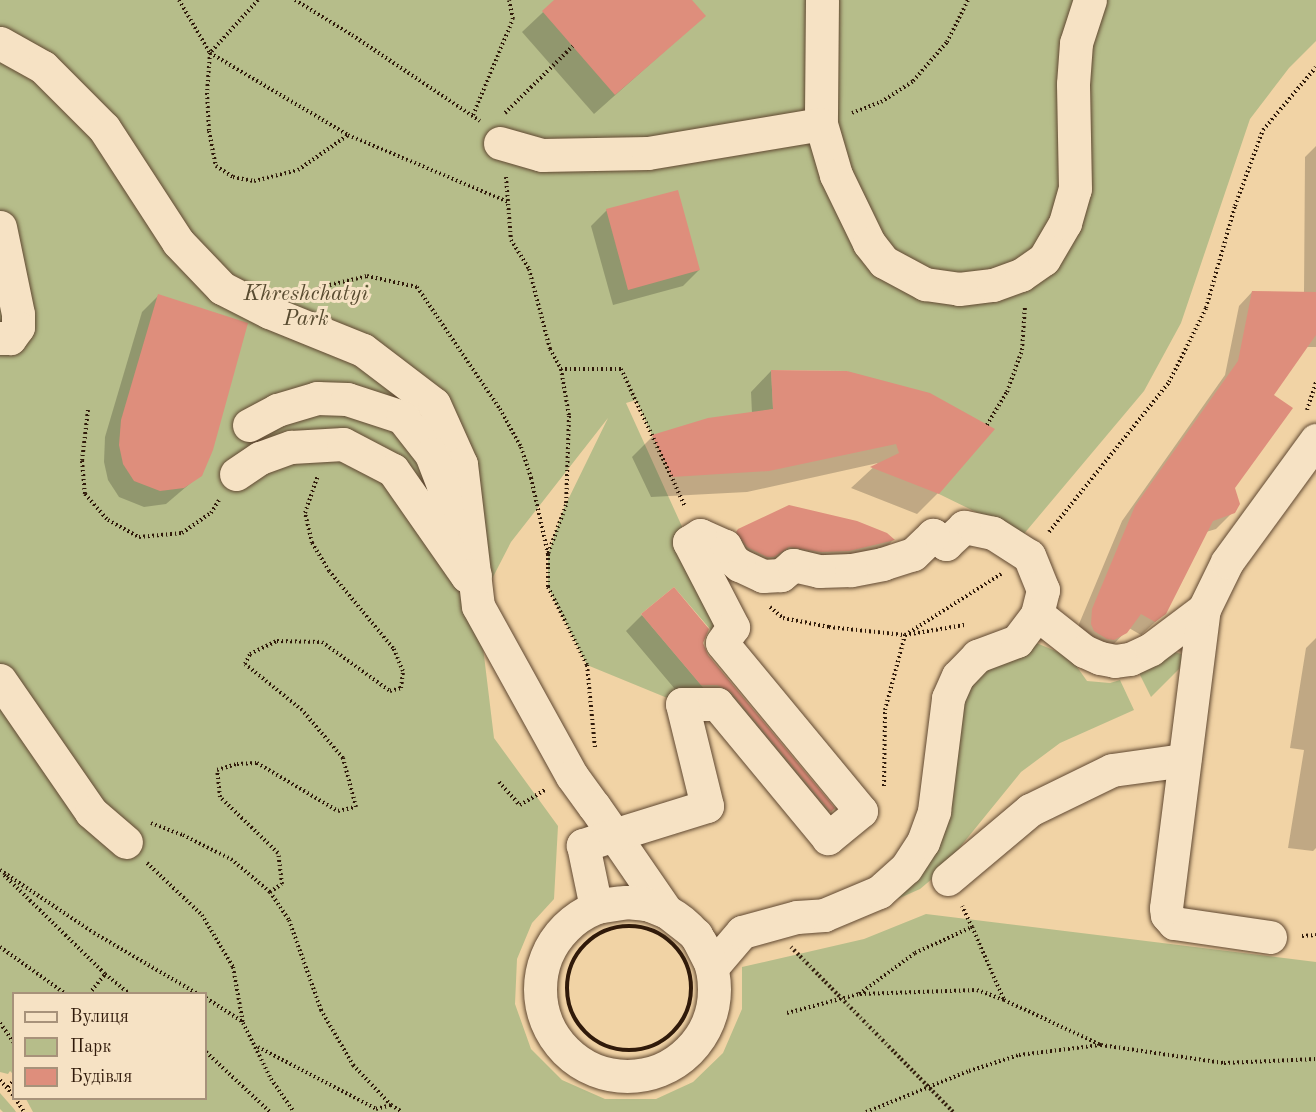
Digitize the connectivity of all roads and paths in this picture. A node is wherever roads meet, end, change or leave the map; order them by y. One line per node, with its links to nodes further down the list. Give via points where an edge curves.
1 (179, 0): 10 (path)
2 (258, 0): 10 (path)
3 (295, 0): 12 (path)
4 (509, 0): 12 (path, via 513,20)
5 (822, 0): 13 (street)
6 (968, 0): 13 (path, via 947,42 913,81 880,102)
7 (1090, 0): 18 (street, via 1076,43 1075,189 1065,223 1044,259)
8 (0, 43): 29 (street, via 43,67 104,128 178,242 222,288 269,312 363,350 434,404 461,464)
9 (573, 46): 15 (path)
10 (210, 53): 14 (path); 14 (path, via 209,131 216,166 234,177 254,181 298,170)
11 (1316, 67): 28 (path, via 1263,130 1235,206 1206,308 1169,382)
12 (473, 115): 15 (path)
13 (821, 124): 15 (street, via 648,153 542,155); 18 (street, via 836,175 869,243 884,262 925,284 959,289 993,285)
14 (348, 135): 16 (path)
15 (495, 136): 16 (path)
16 (508, 202): 20 (path, via 511,240 529,269 550,349)
17 (0, 227): 19 (street, via 18,314 18,327 10,338)
18 (1021, 275): 23 (path, via 1025,310 1022,350 1007,392)
19 (0, 338)
20 (561, 369): 27 (path, via 621,369); 35 (path, via 568,416 566,505 548,554 548,587 587,665)
21 (88, 410): 25 (path, via 81,461 85,494 108,520 139,537 182,533 211,513)
22 (249, 425): 29 (street, via 277,410 317,398 347,399 402,417 431,454 443,485 449,530)
23 (987, 425)
24 (1316, 441): 30 (street, via 1227,562)
25 (237, 474): 29 (street, via 260,458 291,447 343,444 393,470)
26 (311, 496): 44 (path, via 305,513 312,543 329,571 393,648 403,671 401,688 390,691 322,642 277,641 250,654 245,664 302,710 344,758 356,807 338,811 257,763 217,770 220,797 278,853 282,884)
27 (685, 505)
28 (1029, 556): 31 (street, via 1043,591); 33 (path); 40 (street, via 993,533 964,527 946,544 933,535 913,554 883,564 830,571 793,565 781,575 764,576 739,565 725,546 709,538 700,535 689,542 733,627 722,644 861,811 828,838 717,704 682,704 707,806)
29 (473, 586): 40 (street, via 572,776)
30 (1204, 609): 31 (street, via 1151,649 1115,661 1084,651); 36 (street)
31 (1037, 614): 47 (street, via 1017,641 977,656 958,676 948,698 934,812 923,842 906,868 879,892 824,915 797,917 742,932 712,967)
32 (971, 624): 33 (path)
33 (905, 634): 38 (path, via 885,711)
34 (0, 680): 41 (street, via 91,812)
35 (595, 753)
36 (1184, 760): 43 (street, via 1112,770 1030,810); 48 (street, via 1167,915 1179,924)
37 (499, 782): 39 (path)
38 (884, 796)
39 (520, 806)
40 (614, 835): 45 (street); 45 (street, via 583,845 596,907 627,902)
41 (126, 842): 44 (path, via 126,826 138,818 231,858); 62 (path, via 202,915 233,968)
42 (0, 871): 52 (path); 56 (path, via 94,933)
43 (948, 879): 46 (path)
44 (270, 892): 72 (path, via 289,920 321,1010 353,1065)
45 (667, 912): 47 (street); 47 (street, via 637,904 612,903 572,922 553,944 542,970 540,999 548,1026 564,1050 587,1067 615,1076 644,1076 671,1065 693,1047 708,1023 715,995 712,967)
46 (972, 927): 57 (path, via 915,953); 59 (path)
47 (696, 935)
48 (1270, 937)
49 (0, 947): 53 (path)
50 (791, 947): 77 (path, bridge)
51 (688, 967): 51 (path, via 678,949 663,935 644,927 623,926 603,931 586,942 574,958 567,978 567,998 573,1017 586,1034 613,1048 643,1049 663,1041 678,1027 688,1009 692,988)
52 (105, 974): 54 (path); 55 (path)
53 (65, 992)
54 (90, 992)
55 (129, 992)
56 (196, 992)
57 (859, 994): 59 (path, via 977,990); 60 (path)
58 (207, 999): 62 (path)
59 (1004, 1000): 64 (path)
60 (787, 1013)
61 (0, 1023): 63 (path)
62 (243, 1023): 65 (path)
63 (12, 1040)
64 (1101, 1045): 67 (path, via 1224,1063); 76 (path, via 1019,1055)
65 (257, 1046): 72 (path, via 376,1109); 74 (path, via 271,1079)
66 (207, 1053): 73 (path)
67 (1316, 1059)
68 (0, 1080): 70 (path)
69 (12, 1082): 70 (path)
70 (8, 1086): 71 (path)
71 (12, 1093)
72 (391, 1105): 75 (path)
73 (270, 1112)
74 (294, 1112)
75 (402, 1112)
76 (866, 1112)
77 (954, 1112)

